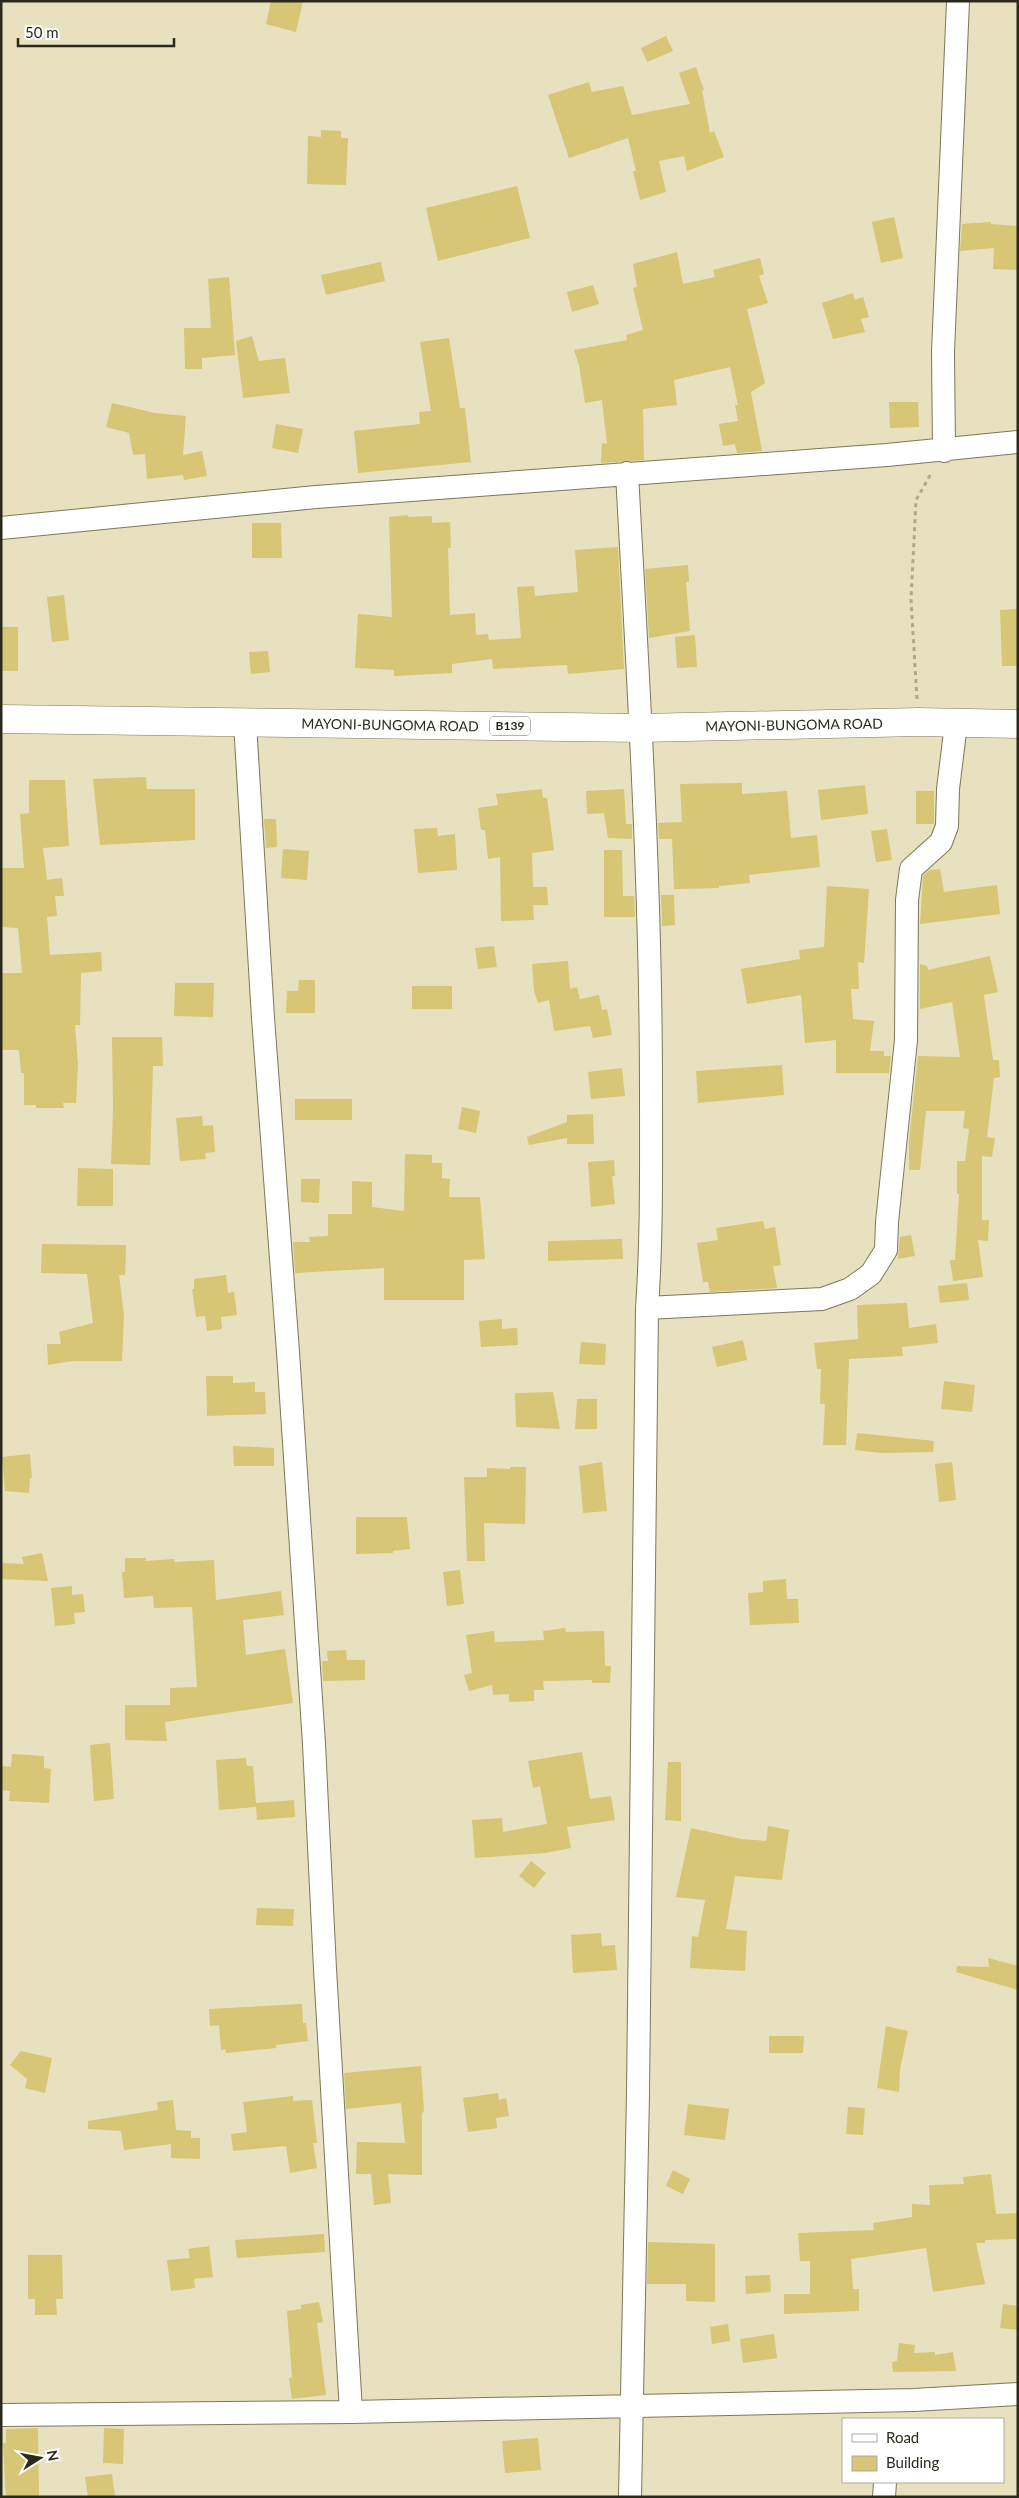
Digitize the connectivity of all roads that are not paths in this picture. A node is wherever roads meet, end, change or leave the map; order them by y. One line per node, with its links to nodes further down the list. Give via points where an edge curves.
1 (958, 1): 3 (street, via 943,352)
2 (1018, 442): 3 (street)
3 (944, 451): 4 (street)
4 (627, 473): 5 (street, via 316,497); 10 (street)
5 (1, 528)
6 (1, 719): 7 (main road, MAYONI-BUNGOMA ROAD / B139)
7 (245, 723): 10 (main road, MAYONI-BUNGOMA ROAD / B139); 15 (street, via 264,1047 314,1744)
8 (956, 724): 9 (main road, MAYONI-BUNGOMA ROAD / B139); 10 (main road, MAYONI-BUNGOMA ROAD / B139); 11 (street, via 947,826 941,842 911,869 906,900 906,1040 886,1250 871,1274 850,1289 822,1299)
9 (1018, 724)
10 (641, 728): 11 (street, via 651,977 651,1248)
11 (647, 1308): 13 (street)
12 (1018, 2394): 14 (street)
13 (632, 2405): 14 (street); 15 (street); 18 (street)
14 (890, 2410)
15 (351, 2412): 16 (street)
16 (1, 2415)
17 (885, 2483): 19 (street)
18 (630, 2497)
19 (884, 2497)

